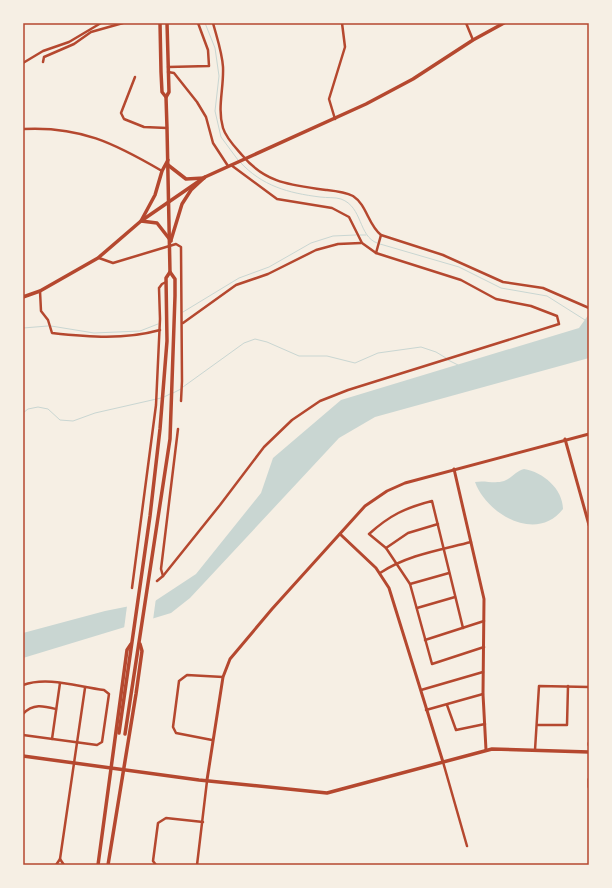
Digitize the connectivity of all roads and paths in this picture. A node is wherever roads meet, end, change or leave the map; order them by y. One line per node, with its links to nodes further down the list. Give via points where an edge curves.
1 (101, 23): 12 (street, via 69,42 43,51)
2 (123, 23): 11 (street, via 91,32 74,44 44,57)
3 (160, 23): 16 (main road, via 162,92)
4 (167, 23): 13 (main road)
5 (198, 23): 13 (street, via 208,50 209,66)
6 (212, 23): 20 (street, via 220,45 223,67 220,111 223,129)
7 (342, 23): 17 (street, via 345,47 328,99)
8 (466, 23): 10 (street)
9 (504, 23): 10 (main road)
10 (473, 40): 17 (main road, via 413,79)
11 (43, 62)
12 (23, 63)
13 (168, 67): 14 (main road)
14 (168, 72): 16 (main road, via 169,92); 23 (street, via 174,73 197,102 206,118 213,143)
15 (135, 77): 18 (street, via 121,113 124,119 144,127)
16 (166, 97): 18 (main road)
17 (335, 119): 20 (main road)
18 (167, 128): 21 (main road)
19 (23, 129): 24 (street, via 42,128 89,134 128,151)
20 (242, 159): 23 (main road); 28 (street, via 260,173 278,182 353,196 362,204 374,230)
21 (168, 160): 22 (main road); 24 (main road)
22 (168, 165): 25 (main road, via 186,179); 26 (main road)
23 (229, 166): 25 (main road); 29 (street, via 277,199 332,208 350,217)
24 (162, 171): 27 (main road, via 155,196)
25 (205, 178): 26 (main road); 30 (main road, via 191,190 182,204)
26 (170, 200): 27 (main road); 30 (main road)
27 (140, 221): 30 (main road, via 157,224); 32 (main road)
28 (381, 237): 31 (street); 37 (street, via 443,255 503,282 543,288)
29 (361, 242): 31 (street); 38 (street, via 338,244 316,250 268,274 236,285)
30 (171, 243): 32 (street, via 113,263); 33 (main road); 38 (street, via 180,245 182,250)
31 (376, 253): 54 (street, via 461,280 496,299 531,306 557,316 559,324 320,401 292,420 264,447)
32 (98, 258): 35 (main road)
33 (170, 272): 34 (main road, via 166,278); 63 (main road, via 175,279 170,439)
34 (167, 282): 39 (street, via 159,288); 64 (main road, via 163,401)
35 (40, 291): 36 (main road); 39 (street, via 40,311 48,320 52,333 93,338 140,336)
36 (23, 297)
37 (589, 308)
38 (182, 324): 40 (street)
39 (160, 329): 57 (street, via 156,402)
40 (180, 401)
41 (178, 429): 54 (street, via 161,569)
42 (589, 435): 43 (street)
43 (565, 439): 44 (street); 46 (street)
44 (454, 469): 47 (street, via 404,483 387,491 365,506); 48 (street)
45 (438, 524): 49 (street, via 408,533); 49 (street, via 432,501 402,510 385,519 369,534); 50 (street)
46 (589, 524)
47 (340, 534): 52 (street); 67 (street, via 239,647 230,658)
48 (471, 542): 50 (street); 60 (street, via 484,598)
49 (386, 548): 51 (street)
50 (444, 548): 51 (street); 53 (street)
51 (397, 563): 52 (street); 56 (street)
52 (380, 572): 73 (street, via 393,597)
53 (449, 573): 56 (street); 58 (street)
54 (163, 576): 55 (street)
55 (157, 581)
56 (410, 584): 59 (street)
57 (132, 588)
58 (455, 597): 59 (street); 61 (street)
59 (417, 608): 62 (street)
60 (484, 621): 61 (street); 65 (street)
61 (463, 628): 62 (street)
62 (425, 640): 65 (street, via 432,664)
63 (140, 641): 82 (main road); 94 (main road, via 142,651)
64 (132, 642): 81 (main road); 93 (main road, via 127,650)
65 (484, 647): 66 (street)
66 (484, 672): 73 (street); 74 (street)
67 (222, 678): 85 (street); 85 (street, via 187,675 179,682 173,727 176,733)
68 (60, 683): 69 (street, via 42,682); 72 (street); 76 (street)
69 (23, 686)
70 (568, 686): 71 (street); 80 (street, via 539,686); 80 (street, via 567,725)
71 (589, 687)
72 (85, 688): 86 (street); 86 (street, via 104,690 109,694 102,742 97,745)
73 (421, 690): 77 (street)
74 (484, 694): 75 (street); 79 (street)
75 (447, 705): 77 (street); 79 (street, via 456,730)
76 (56, 709): 78 (street, via 33,706); 84 (street)
77 (426, 710): 91 (street)
78 (23, 714)
79 (485, 724): 87 (street)
80 (538, 725): 88 (street)
81 (119, 733)
82 (125, 734)
83 (23, 735): 84 (street)
84 (52, 739): 86 (street)
85 (212, 740): 96 (street)
86 (76, 742): 92 (street)
87 (486, 750): 88 (main road); 91 (main road)
88 (535, 750): 89 (main road)
89 (589, 752)
90 (23, 756): 92 (main road)
91 (443, 762): 96 (main road, via 327,793); 99 (street)
92 (74, 763): 93 (main road); 100 (street)
93 (111, 768): 94 (main road); 103 (main road)
94 (123, 770): 96 (main road); 104 (main road)
95 (589, 779): 97 (street)
96 (207, 780): 98 (street)
97 (589, 787)
98 (203, 822): 105 (street, via 166,818 158,823 153,861); 106 (street)
99 (467, 846)
100 (60, 859): 101 (street); 102 (street)
101 (56, 865)
102 (64, 865)
103 (98, 865)
104 (108, 865)
105 (156, 865)
106 (197, 865)

